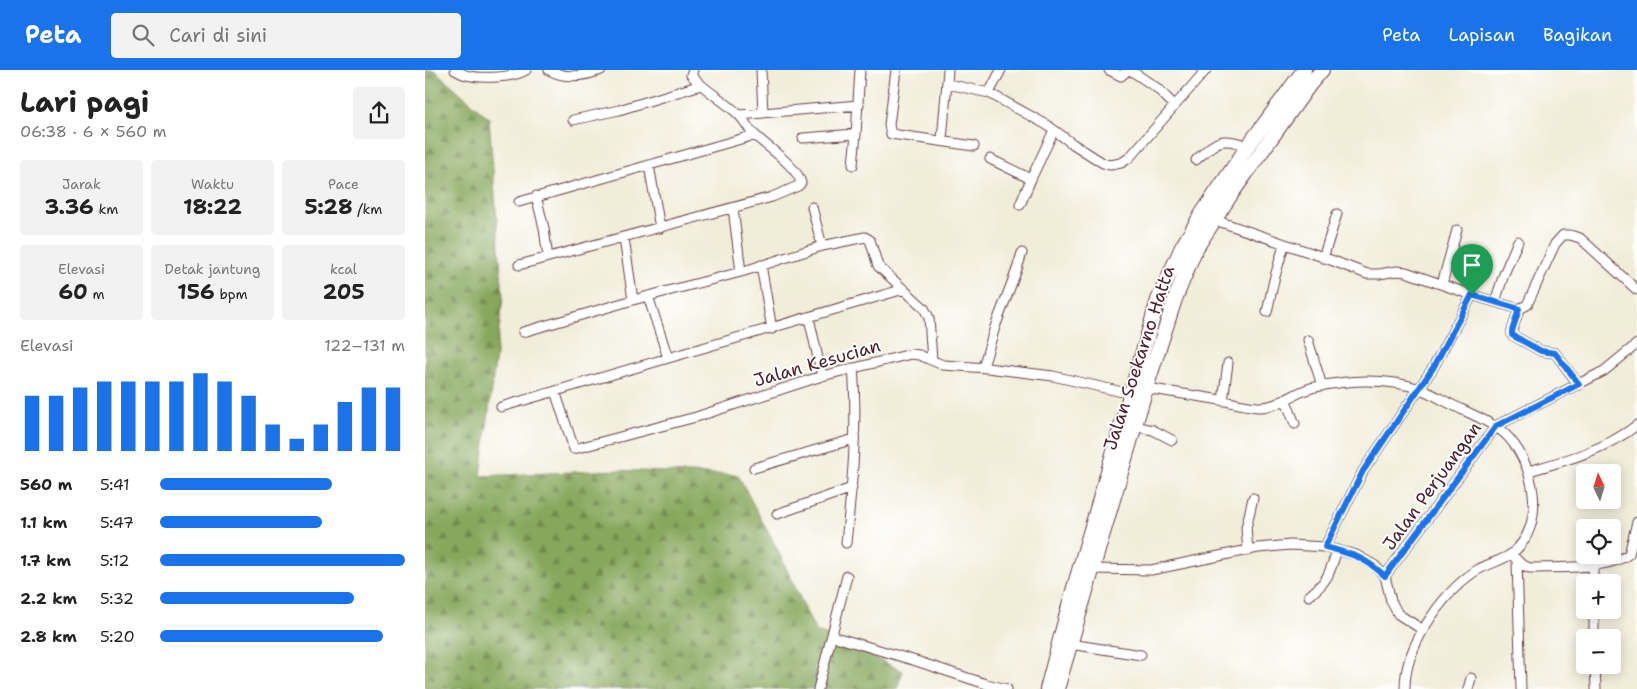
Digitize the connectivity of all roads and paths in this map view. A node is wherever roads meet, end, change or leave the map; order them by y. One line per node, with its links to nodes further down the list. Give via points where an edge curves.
1 (455, 70): 2 (street, via 481,77 517,74)
2 (526, 70)
3 (549, 70): 4 (street, via 559,75 587,75)
4 (601, 70)
5 (693, 70): 17 (street, via 691,75)
6 (761, 70): 21 (street)
7 (860, 70): 19 (street)
8 (895, 70): 28 (street, via 889,125 891,134)
9 (949, 70): 16 (street)
10 (1001, 70): 18 (street)
11 (1109, 70): 12 (street, via 1121,76)
12 (1129, 70): 20 (street, via 1157,88)
13 (1206, 70): 20 (street)
14 (1304, 70): 30 (highway, Jalan Soekarno Hatta)
15 (1322, 70): 42 (highway, Jalan Soekarno Hatta)
16 (947, 84): 18 (street); 28 (street)
17 (701, 85): 22 (street); 23 (street)
18 (989, 93): 24 (street)
19 (859, 105): 21 (street); 25 (street)
20 (1174, 105): 24 (street, via 1129,158 1121,163 1103,163)
21 (763, 113): 22 (street)
22 (739, 115): 26 (street)
23 (573, 120)
24 (1054, 130): 35 (street)
25 (856, 134): 27 (street); 34 (street)
26 (755, 135): 33 (street); 40 (street, via 784,159 801,182 772,197)
27 (803, 138)
28 (942, 140): 29 (street)
29 (974, 146)
30 (1248, 146): 32 (street, via 1220,141); 80 (highway, Jalan Soekarno Hatta, via 1182,247 1157,300)
31 (991, 159): 35 (street)
32 (1196, 160)
33 (649, 165): 36 (street); 43 (street)
34 (853, 165)
35 (1031, 179): 38 (street)
36 (536, 196): 37 (street); 49 (street)
37 (519, 202)
38 (1020, 205)
39 (812, 207): 48 (street)
40 (733, 208): 43 (street); 54 (street)
41 (1337, 214): 51 (street)
42 (1215, 220): 47 (street); 77 (highway, Jalan Soekarno Hatta, via 1195,250)
43 (660, 228): 45 (street)
44 (1457, 230): 55 (street)
45 (624, 238): 52 (street); 60 (street)
46 (1518, 241): 61 (street)
47 (1284, 245): 51 (street); 63 (street)
48 (823, 246): 53 (street); 56 (street, via 869,238 878,266)
49 (547, 251)
50 (1021, 253): 72 (street)
51 (1323, 258): 55 (street, via 1367,274 1401,271)
52 (519, 265)
53 (761, 265): 54 (street); 65 (street)
54 (741, 272): 59 (street)
55 (1442, 284): 58 (street)
56 (904, 289): 64 (street); 70 (street, via 924,308 929,318)
57 (1637, 290): 62 (street, via 1580,238 1563,235 1555,244 1527,305)
58 (1472, 295): 61 (street); 78 (street)
59 (648, 296): 60 (street); 69 (street)
60 (633, 300): 66 (street)
61 (1495, 302): 62 (street)
62 (1519, 309): 75 (street, via 1512,335 1541,351 1555,353)
63 (1267, 312)
64 (809, 318): 65 (street); 74 (street)
65 (772, 329): 69 (street)
66 (523, 332)
67 (1308, 340): 76 (street)
68 (1637, 344): 75 (street, Jalan Perjuangan, via 1604,371)
69 (668, 358): 79 (street)
70 (932, 360): 72 (street, Jalan Kesucian, via 943,365); 73 (street, Jalan Kesucian, via 911,354)
71 (1228, 362): 81 (street)
72 (983, 367): 80 (street, Jalan Kesucian, via 1053,376)
73 (853, 368): 74 (street, Jalan Kesucian); 88 (street, via 856,402)
74 (822, 376): 79 (street, Jalan Kesucian, via 697,417 574,449)
75 (1579, 384): 86 (street, Jalan Perjuangan)
76 (1322, 386): 78 (street, via 1367,382); 82 (street)
77 (1146, 388): 81 (street); 85 (highway, Jalan Soekarno Hatta)
78 (1419, 389): 86 (street); 97 (street, via 1363,471)
79 (555, 391): 83 (street)
80 (1131, 394): 116 (highway, Jalan Soekarno Hatta)
81 (1223, 401): 82 (street, via 1259,407)
82 (1286, 401): 84 (street)
83 (501, 407)
84 (1295, 424)
85 (1134, 426): 89 (street, via 1153,430); 103 (highway, Jalan Soekarno Hatta)
86 (1496, 426): 91 (street, via 1514,443); 106 (street, Jalan Perjuangan)
87 (1635, 429): 91 (street, via 1591,452)
88 (854, 439): 90 (street); 92 (street)
89 (1172, 440)
90 (754, 468)
91 (1529, 471): 101 (street, via 1533,516)
92 (852, 488): 94 (street); 96 (street)
93 (1253, 498): 98 (street, via 1246,528)
94 (777, 514)
95 (1637, 522): 100 (street)
96 (846, 543)
97 (1325, 547): 98 (street, via 1289,545); 99 (street)
98 (1248, 550): 103 (street, via 1151,570)
99 (1337, 550): 106 (street, via 1356,555); 107 (street, via 1327,579)
100 (1633, 554): 102 (street)
101 (1514, 557): 102 (street, via 1530,568); 108 (street, via 1483,566 1471,574 1456,587); 120 (street)
102 (1593, 565): 104 (street)
103 (1091, 569): 110 (highway, Jalan Soekarno Hatta)
104 (1593, 574)
105 (847, 576): 109 (street)
106 (1385, 576): 108 (street, via 1397,614)
107 (1309, 596)
108 (1423, 630): 118 (street, via 1407,668)
109 (832, 636): 114 (street); 115 (street)
110 (1070, 644): 111 (street); 117 (highway, Jalan Soekarno Hatta)
111 (1141, 656)
112 (1596, 674): 121 (street)
113 (1471, 678): 119 (street)
114 (817, 689)
115 (1007, 689)
116 (1047, 689)
117 (1057, 689)
118 (1405, 689)
119 (1468, 689)
120 (1521, 689)
121 (1597, 689)

